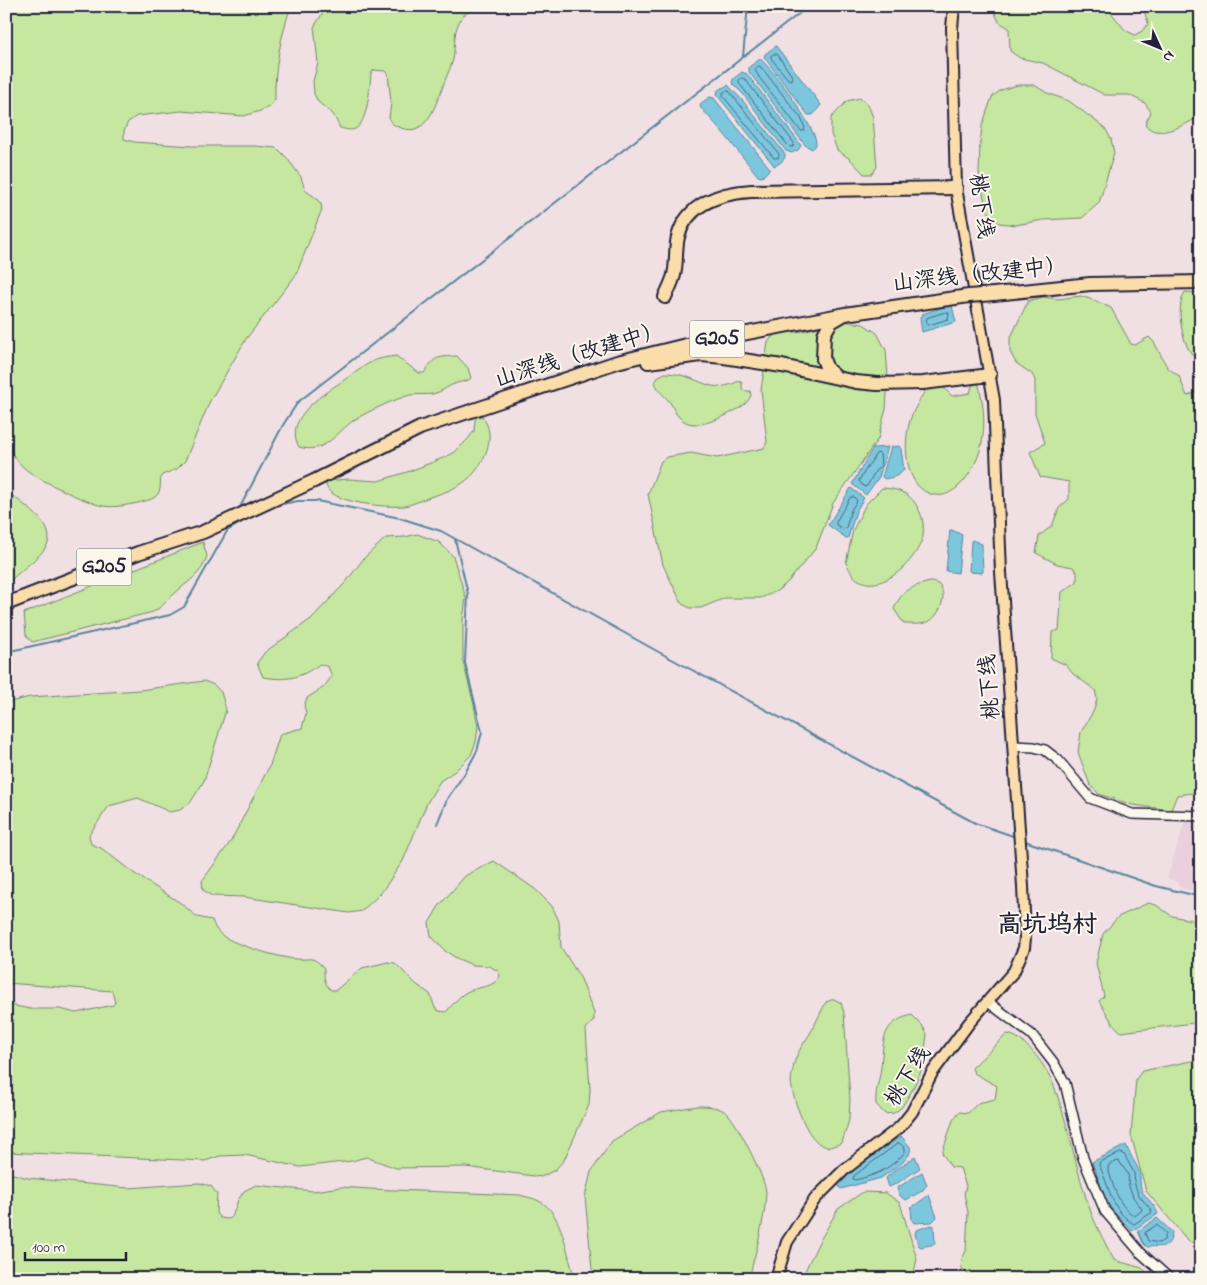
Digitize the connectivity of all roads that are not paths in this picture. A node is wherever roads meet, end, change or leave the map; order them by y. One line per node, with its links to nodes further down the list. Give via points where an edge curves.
1 (954, 6): 2 (main road, 桃下线)
2 (956, 188): 4 (highway, via 751,191 711,199 686,220 678,236 674,275); 6 (main road, 桃下线)
3 (1201, 282): 5 (highway, 山深线（改建中） / G205, bridge, via 1090,284 940,299)
4 (665, 297)
5 (845, 314): 7 (highway, via 832,322 824,334 823,359 827,369); 8 (highway, 山深线（改建中） / G205, via 686,345 617,362)
6 (990, 375): 7 (highway, via 887,384); 10 (main road, 桃下线)
7 (836, 377): 8 (highway, via 747,359 701,355 648,362)
8 (563, 380): 9 (highway, 山深线（改建中） / G205, via 420,428 203,532 138,553)
9 (6, 604)
10 (1014, 746): 11 (street, via 1045,750 1058,760 1090,798 1132,814); 12 (main road, 桃下线, via 1025,938 1014,971)
11 (1201, 816)
12 (988, 1002): 13 (main road, 桃下线, via 932,1073 912,1112 900,1127 844,1170 815,1199 787,1242); 14 (street, via 1032,1035 1053,1062 1065,1083 1083,1158 1105,1211 1141,1253)
13 (776, 1279)
14 (1170, 1279)

